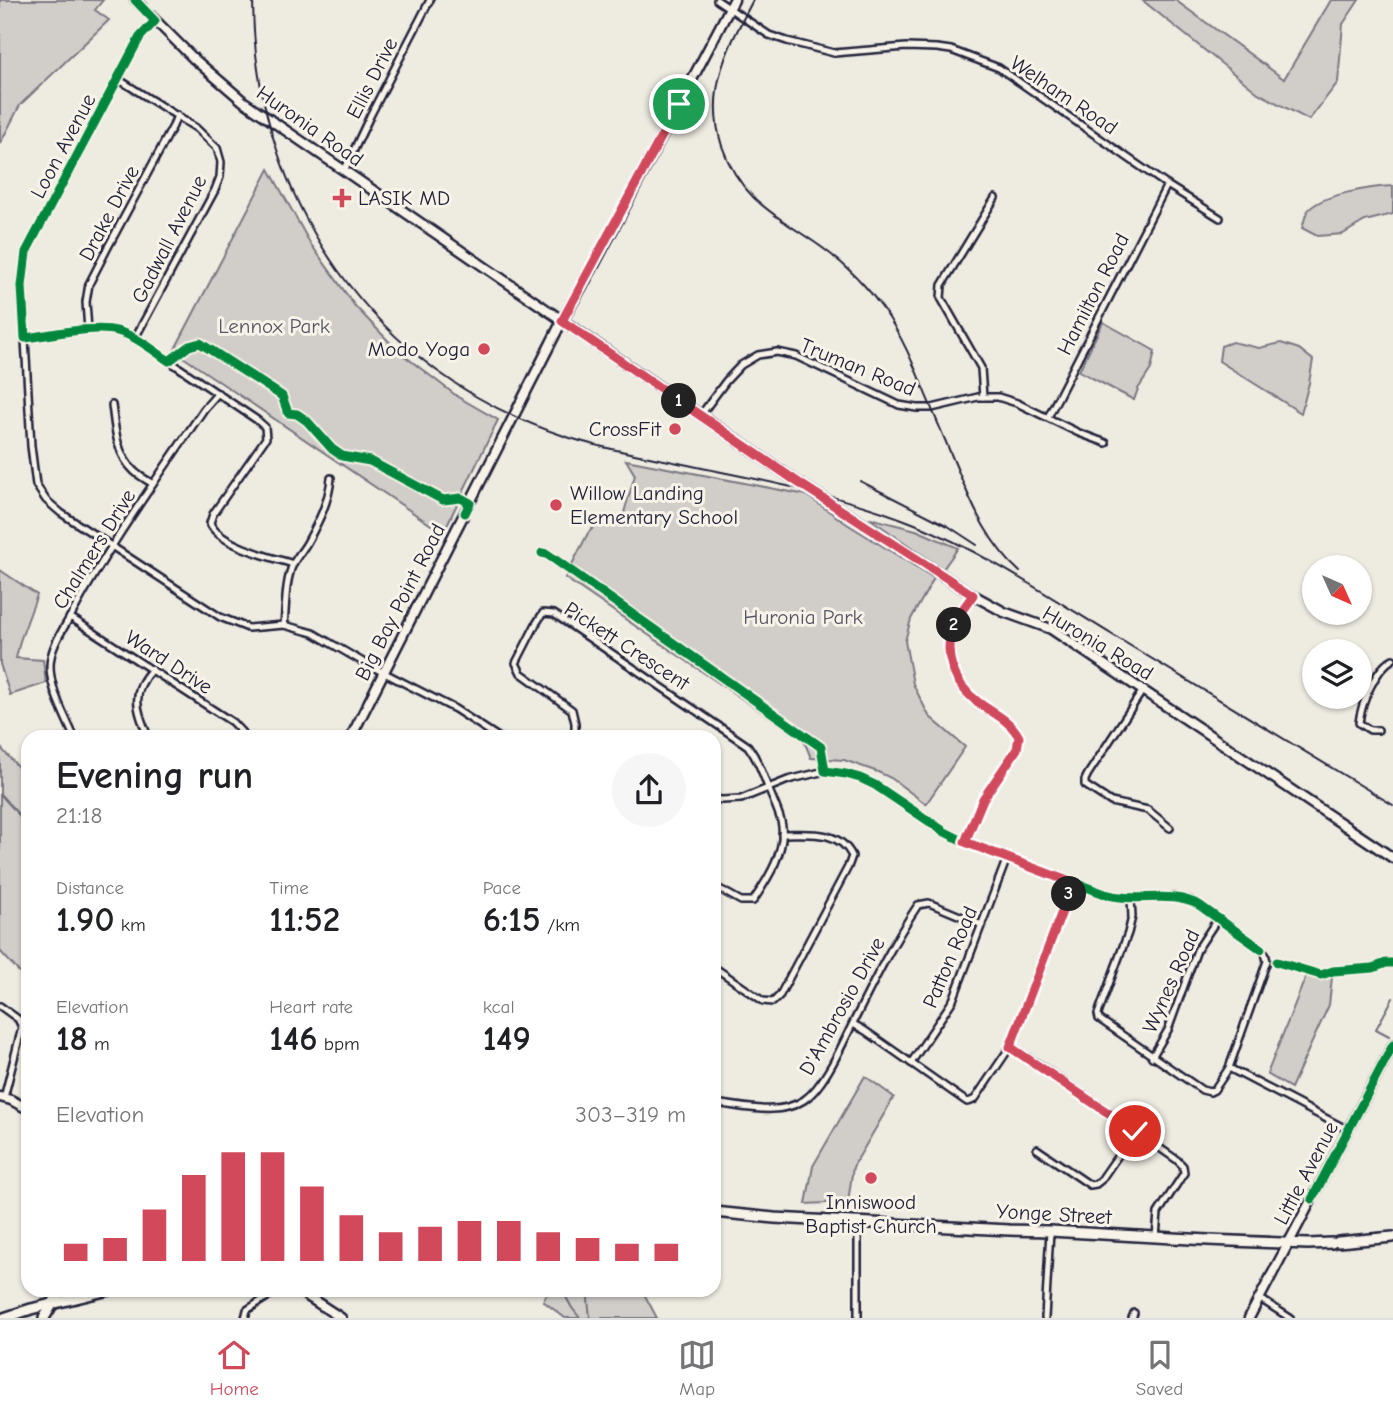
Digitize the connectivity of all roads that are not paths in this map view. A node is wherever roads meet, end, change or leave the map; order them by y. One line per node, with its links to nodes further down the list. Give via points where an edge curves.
1 (135, 0): 5 (main road, Huronia Road)
2 (430, 0): 8 (street, Ellis Drive)
3 (717, 0): 4 (street, Welham Road)
4 (732, 4): 9 (street, Welham Road, via 769,35 834,54 937,48 999,68); 12 (main road, Big Bay Point Road)
5 (155, 21): 6 (street, Loon Avenue); 8 (main road, Huronia Road, via 243,101)
6 (118, 79): 7 (street, Gadwall Avenue); 14 (street, Loon Avenue, via 26,253 22,286)
7 (177, 115): 13 (street, Drake Drive, via 89,284); 15 (street, Gadwall Avenue, via 217,148 220,177)
8 (344, 171): 12 (main road, Huronia Road)
9 (1167, 185): 11 (street, Welham Road); 20 (street, Hamilton Road)
10 (995, 198): 17 (street, via 942,285 941,298 981,368)
11 (1220, 218)
12 (562, 321): 19 (main road, Huronia Road); 31 (main road, Big Bay Point Road)
13 (88, 330): 14 (street); 15 (street, via 100,328)
14 (25, 338): 24 (street, Loon Avenue, via 36,485 61,513)
15 (135, 338): 16 (street)
16 (218, 393): 23 (street, Chalmers Drive); 25 (street, via 265,427 265,438 213,514 213,530 249,550)
17 (983, 397): 19 (street, Truman Road, via 932,408 900,405 796,356 777,352 758,355 741,365); 20 (street, Truman Road, via 998,397)
18 (112, 405): 23 (street, via 123,455 133,470)
19 (700, 416): 26 (main road, Huronia Road)
20 (1048, 417): 21 (street, Truman Road)
21 (1105, 443)
22 (331, 478): 25 (street, via 321,515)
23 (153, 484): 24 (street, Chalmers Drive)
24 (113, 546): 27 (street, Chalmers Drive); 28 (street, Loon Avenue, via 220,617 248,628)
25 (293, 564): 28 (street)
26 (973, 595): 32 (main road, Huronia Road, via 1051,629); 44 (street, via 954,625 949,660 963,690 1014,726 1019,737 1017,749 983,799)
27 (70, 617): 30 (street, Ward Drive); 34 (street, Chalmers Drive, via 50,664 52,682)
28 (284, 625): 31 (street, Loon Avenue, via 313,633)
29 (1393, 659): 39 (street, via 1383,666 1360,710 1359,723)
30 (152, 669): 35 (street, via 137,700); 36 (street, Ward Drive)
31 (384, 672): 33 (street, Loon Avenue); 37 (main road, Big Bay Point Road)
32 (1143, 690): 42 (street, via 1085,780 1111,802 1148,810); 46 (main road, Huronia Road)
33 (486, 729)
34 (71, 730)
35 (145, 730)
36 (239, 730)
37 (355, 730)
38 (575, 730): 40 (street, Pickett Crescent, via 572,709 521,673 516,663 543,613 554,614 748,746)
39 (1378, 730)
40 (768, 789): 41 (street, via 741,799); 43 (street); 44 (street, via 825,771 846,774 874,785)
41 (721, 800)
42 (1170, 828)
43 (782, 834): 48 (street, via 776,861 753,901 741,901); 52 (street, via 836,839 848,846 852,856 848,867 773,1002 763,1001)
44 (965, 842): 45 (street)
45 (1007, 858): 47 (street); 51 (street, Patton Road)
46 (1393, 859)
47 (1073, 883): 49 (street); 58 (street)
48 (721, 890)
49 (1131, 898): 50 (street, via 1182,898); 59 (street, via 1128,933 1098,1017)
50 (1218, 918): 59 (street, Wynes Road, via 1197,950 1168,1030); 61 (street, via 1261,949 1267,961)
51 (982, 925): 54 (street, D'Ambrosio Drive, via 929,903 918,905); 60 (street, Patton Road, via 953,1000)
52 (721, 972)
53 (0, 1006): 55 (street)
54 (852, 1024): 60 (street); 63 (street, D'Ambrosio Drive, via 816,1089 803,1101 780,1109)
55 (21, 1025)
56 (21, 1031): 62 (street)
57 (1393, 1045): 65 (main road, Little Avenue)
58 (1010, 1047): 60 (street, via 975,1099 967,1102); 66 (street)
59 (1152, 1057): 61 (street, via 1206,1092 1214,1090)
60 (911, 1063)
61 (1229, 1068): 65 (street)
62 (2, 1098): 64 (main road)
63 (721, 1104)
64 (21, 1106)
65 (1348, 1130): 73 (main road, Little Avenue)
66 (1135, 1131): 67 (street, via 1094,1185); 71 (street, via 1184,1168 1158,1213)
67 (1037, 1149)
68 (721, 1213): 69 (main road, Yonge Street)
69 (858, 1221): 70 (main road, Yonge Street); 84 (street)
70 (1050, 1231): 71 (main road, Yonge Street); 85 (street)
71 (1156, 1237): 73 (main road, Yonge Street)
72 (1393, 1237): 73 (main road, Yonge Street)
73 (1289, 1243): 78 (main road, Little Avenue)
74 (57, 1297): 79 (main road)
75 (76, 1297): 79 (main road)
76 (267, 1297): 82 (street, via 247,1310)
77 (309, 1297): 83 (main road)
78 (1259, 1298): 86 (main road, Little Avenue); 87 (street)
79 (53, 1303): 80 (main road); 81 (main road)
80 (4, 1318)
81 (44, 1318)
82 (245, 1318)
83 (341, 1318)
84 (858, 1318)
85 (1045, 1318)
86 (1249, 1318)
87 (1290, 1318)

